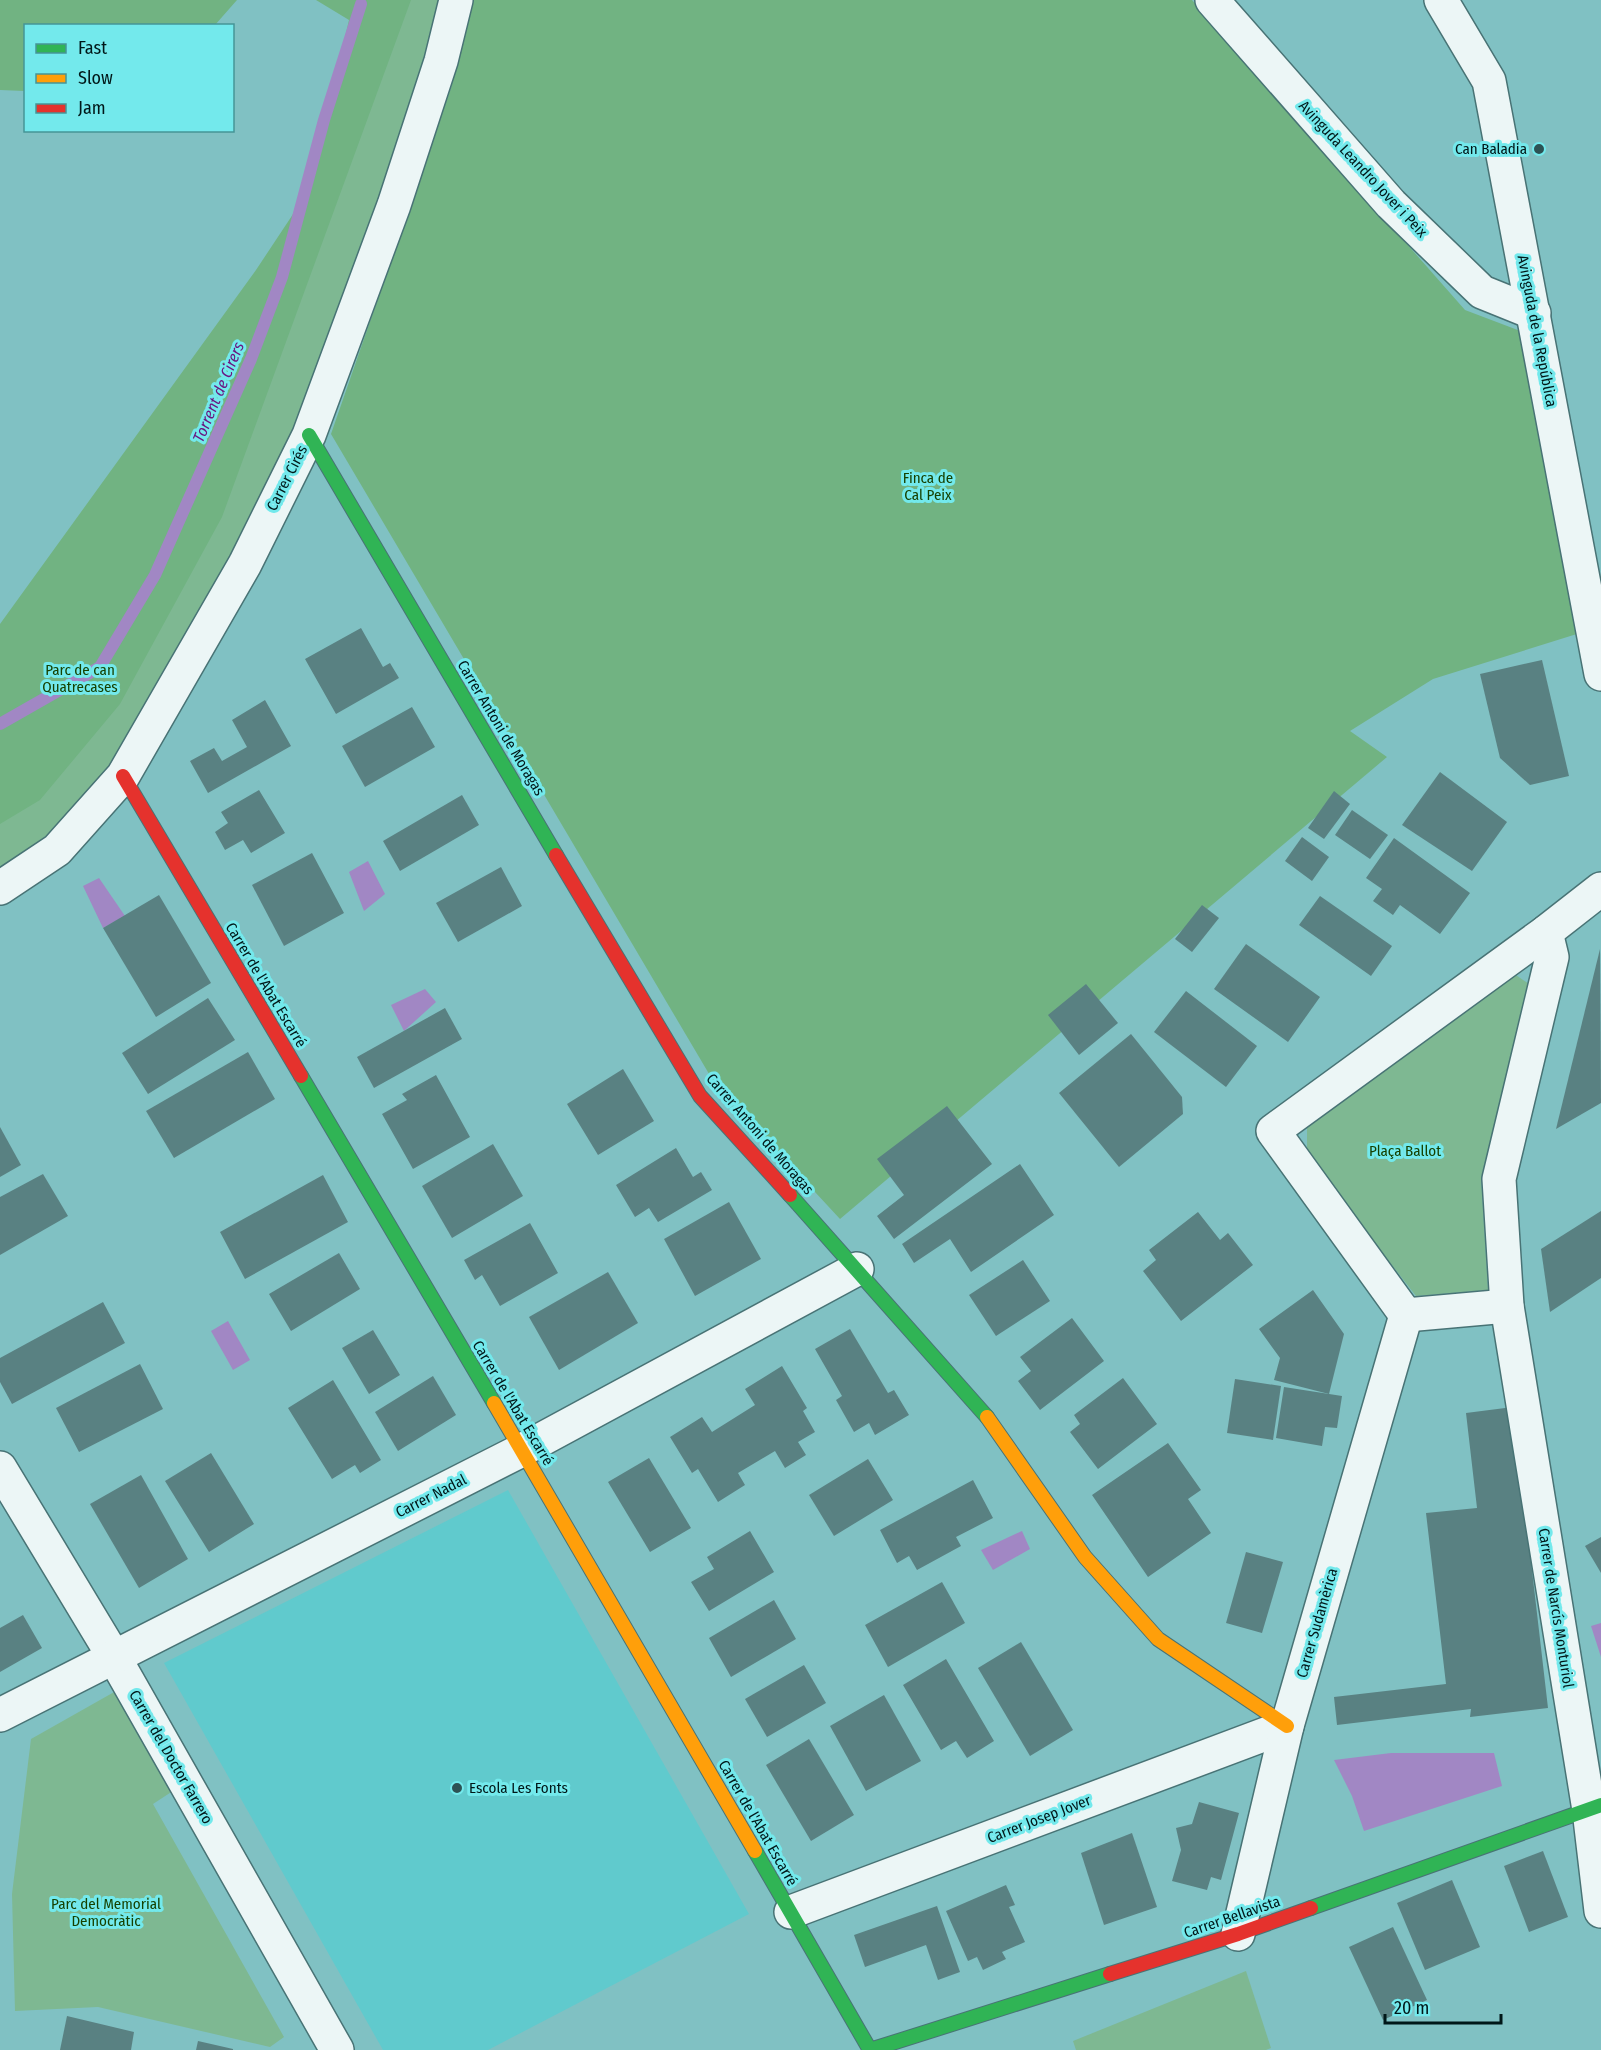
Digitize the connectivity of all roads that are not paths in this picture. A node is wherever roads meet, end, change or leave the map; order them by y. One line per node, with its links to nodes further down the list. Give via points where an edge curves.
1 (456, 0): 5 (street, Carrer Cirés, via 441,61 394,205)
2 (1212, 0): 4 (street, Avinguda Leandro Jover i Peix, via 1391,204 1482,292)
3 (1441, 0): 4 (street, Avinguda de la República, via 1489,81)
4 (1534, 313): 6 (street, Avinguda de la República)
5 (309, 435): 7 (street, Carrer Cirés, via 245,564); 11 (street, Carrer Antoni de Moragas, via 700,1096)
6 (1601, 674)
7 (123, 776): 8 (street, Carrer Cirés, via 57,850); 14 (street, Carrer de l'Abat Escarré)
8 (0, 888)
9 (1601, 889): 10 (street)
10 (1546, 932): 12 (street, via 1552,957 1499,1179); 13 (street, via 1274,1131)
11 (857, 1269): 14 (street, Carrer Nadal); 18 (street, Carrer Antoni de Moragas, via 995,1427 1085,1557 1158,1639)
12 (1507, 1306): 13 (street); 19 (street, Carrer de Narcís Monturiol)
13 (1406, 1315): 18 (street, Carrer Sudamèrica)
14 (522, 1450): 16 (street, Carrer Nadal); 21 (street, Carrer de l'Abat Escarré)
15 (0, 1468): 16 (street, Carrer del Doctor Farrero)
16 (114, 1657): 17 (street, Carrer Nadal); 23 (street, Carrer del Doctor Farrero)
17 (0, 1715)
18 (1287, 1726): 21 (street, Carrer Josep Jover); 22 (street, Carrer Sudamèrica)
19 (1595, 1808): 20 (street, Carrer de Narcís Monturiol); 22 (street, Carrer Bellavista)
20 (1601, 1911)
21 (791, 1912): 24 (street, Carrer de l'Abat Escarré)
22 (1238, 1934): 24 (street, Carrer Bellavista)
23 (337, 2050)
24 (870, 2050)

